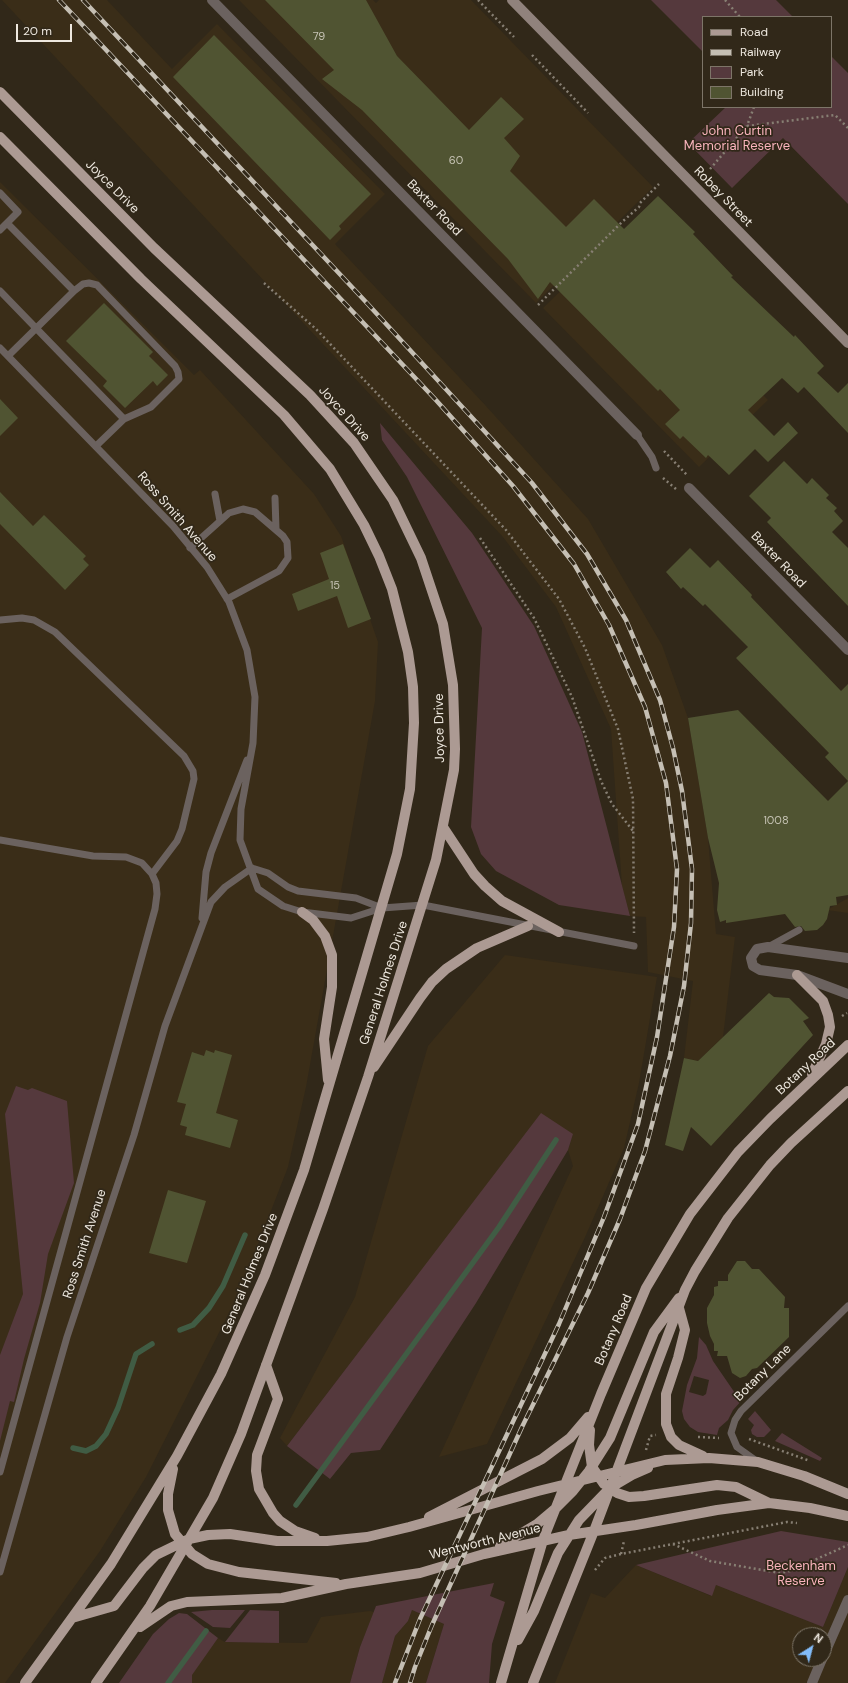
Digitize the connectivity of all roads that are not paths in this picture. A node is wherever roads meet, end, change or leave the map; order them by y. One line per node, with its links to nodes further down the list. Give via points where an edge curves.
1 (212, 0): 15 (street, Baxter Road)
2 (512, 0): 11 (street, Robey Street)
3 (0, 92): 28 (main road, Joyce Drive, via 154,248 333,419 354,443 393,500 409,529 432,586 448,652 453,685 455,749 454,770)
4 (0, 137): 34 (main road, Joyce Drive, via 141,279 284,415 330,469 364,525 394,595 408,652 413,687 414,743 410,789 397,854)
5 (0, 193): 6 (lane, via 18,212)
6 (7, 224): 7 (lane); 9 (lane)
7 (0, 230)
8 (0, 291): 10 (lane)
9 (74, 291): 10 (lane); 14 (lane, via 83,284 97,285 176,366 179,379 151,407)
10 (36, 328): 13 (lane); 14 (lane)
11 (848, 343)
12 (0, 348): 13 (lane, Ross Smith Avenue)
13 (8, 356): 16 (lane, Ross Smith Avenue)
14 (124, 419): 16 (lane)
15 (637, 435): 17 (lane, via 652,457)
16 (96, 446): 23 (lane, Ross Smith Avenue, via 173,526)
17 (656, 468)
18 (689, 488): 26 (street, Baxter Road)
19 (214, 494): 21 (lane)
20 (275, 498): 22 (lane)
21 (220, 521): 22 (lane, via 235,510 249,509); 23 (lane)
22 (276, 529): 24 (lane, via 287,542 288,558 285,564 271,576)
23 (190, 548): 24 (lane, Ross Smith Avenue, via 207,568)
24 (227, 599): 27 (lane, Ross Smith Avenue, via 247,650 255,697)
25 (0, 620): 32 (lane, via 34,620 54,632 190,763 194,779 182,829 170,853)
26 (848, 650)
27 (253, 743): 31 (lane, Ross Smith Avenue, via 241,809 240,840 244,856); 36 (lane, Ross Smith Avenue, via 211,853 206,872)
28 (443, 827): 30 (main road, Joyce Drive); 39 (main road, via 474,874 485,886 502,901)
29 (0, 840): 32 (lane, via 94,856 130,858 142,863)
30 (436, 860): 33 (main road, General Holmes Drive)
31 (252, 868): 34 (lane, via 268,873 298,891 356,898); 35 (lane, Ross Smith Avenue, via 258,889 283,906); 36 (lane, Ross Smith Avenue, via 217,894 211,902)
32 (152, 874): 61 (lane, via 157,894 155,909)
33 (423, 905): 34 (lane); 37 (lane); 46 (main road, General Holmes Drive)
34 (382, 908): 35 (lane, Ross Smith Avenue, via 351,918); 48 (main road, General Holmes Drive)
35 (302, 912): 48 (main road, via 313,920 325,936 332,955 332,987 324,1039)
36 (202, 926): 77 (lane, Ross Smith Avenue, via 165,1026 134,1135 67,1337)
37 (528, 926): 39 (lane); 46 (main road, via 477,948 441,973 420,998)
38 (799, 930): 41 (lane)
39 (559, 932): 40 (lane)
40 (634, 946)
41 (768, 947): 42 (street); 43 (street, via 756,949 752,954 751,962 756,969)
42 (848, 958)
43 (797, 976): 44 (street); 47 (main road, via 823,1001 830,1027 826,1044)
44 (848, 994)
45 (848, 1045): 47 (main road, Botany Road)
46 (368, 1077): 53 (main road, General Holmes Drive)
47 (809, 1081): 54 (main road, Botany Road, via 738,1152 690,1214 646,1288)
48 (329, 1085): 56 (main road, General Holmes Drive, via 302,1177 265,1275 221,1374)
49 (848, 1091): 50 (main road, via 791,1144 751,1188 708,1249)
50 (685, 1290): 52 (main road); 62 (main road, via 654,1332)
51 (848, 1306): 59 (lane, Botany Lane, via 741,1411 735,1420 731,1433 737,1447)
52 (679, 1308): 57 (main road, via 685,1330 666,1394 666,1424 671,1437 679,1444); 60 (main road)
53 (266, 1365): 74 (main road, General Holmes Drive, via 241,1434 213,1498); 75 (main road, via 278,1399 257,1455 259,1489 280,1521 295,1531)
54 (601, 1394): 55 (main road, Botany Road); 70 (main road, via 582,1426 553,1453)
55 (591, 1419): 62 (main road, via 589,1445); 64 (main road, Botany Road)
56 (177, 1456): 74 (main road, via 170,1480 168,1502 171,1522); 80 (main road, General Holmes Drive, via 111,1564)
57 (709, 1458): 58 (main road); 59 (main road)
58 (674, 1460): 60 (main road); 65 (main road, via 632,1475)
59 (758, 1462): 66 (main road, via 798,1474)
60 (617, 1471): 62 (main road); 65 (main road)
61 (0, 1472)
62 (594, 1472): 63 (main road); 65 (main road)
63 (583, 1480): 64 (main road); 68 (main road)
64 (566, 1484): 68 (main road, Botany Road); 70 (main road)
65 (610, 1488): 67 (main road, via 630,1497 717,1485 736,1487); 71 (main road); 72 (main road, via 589,1509)
66 (848, 1494)
67 (770, 1503): 69 (main road, Wentworth Avenue); 71 (main road, Wentworth Avenue)
68 (556, 1508): 73 (main road, Botany Road); 76 (main road, via 512,1540)
69 (848, 1516)
70 (409, 1527): 75 (main road, via 367,1537)
71 (594, 1531): 72 (main road, Wentworth Avenue); 88 (main road)
72 (569, 1535): 73 (main road, Wentworth Avenue); 83 (main road, via 550,1571 534,1611)
73 (544, 1540): 76 (main road, Wentworth Avenue); 83 (main road, Botany Road)
74 (184, 1542): 75 (main road, via 208,1535 230,1534 277,1541); 78 (main road, via 192,1554 208,1564 239,1572); 80 (main road, via 156,1555 114,1606); 81 (main road, General Holmes Drive)
75 (327, 1542)
76 (484, 1554): 78 (main road, Wentworth Avenue, via 420,1573)
77 (0, 1572)
78 (346, 1584): 81 (main road, Wentworth Avenue, via 282,1598 208,1601 171,1606)
79 (848, 1600): 82 (street)
80 (72, 1618): 85 (main road, General Holmes Drive)
81 (134, 1631): 86 (main road, General Holmes Drive)
82 (832, 1637)
83 (510, 1654): 87 (main road, Botany Road)
84 (819, 1667): 89 (street)
85 (25, 1683)
86 (96, 1683)
87 (501, 1683)
88 (534, 1683)
89 (812, 1683)

